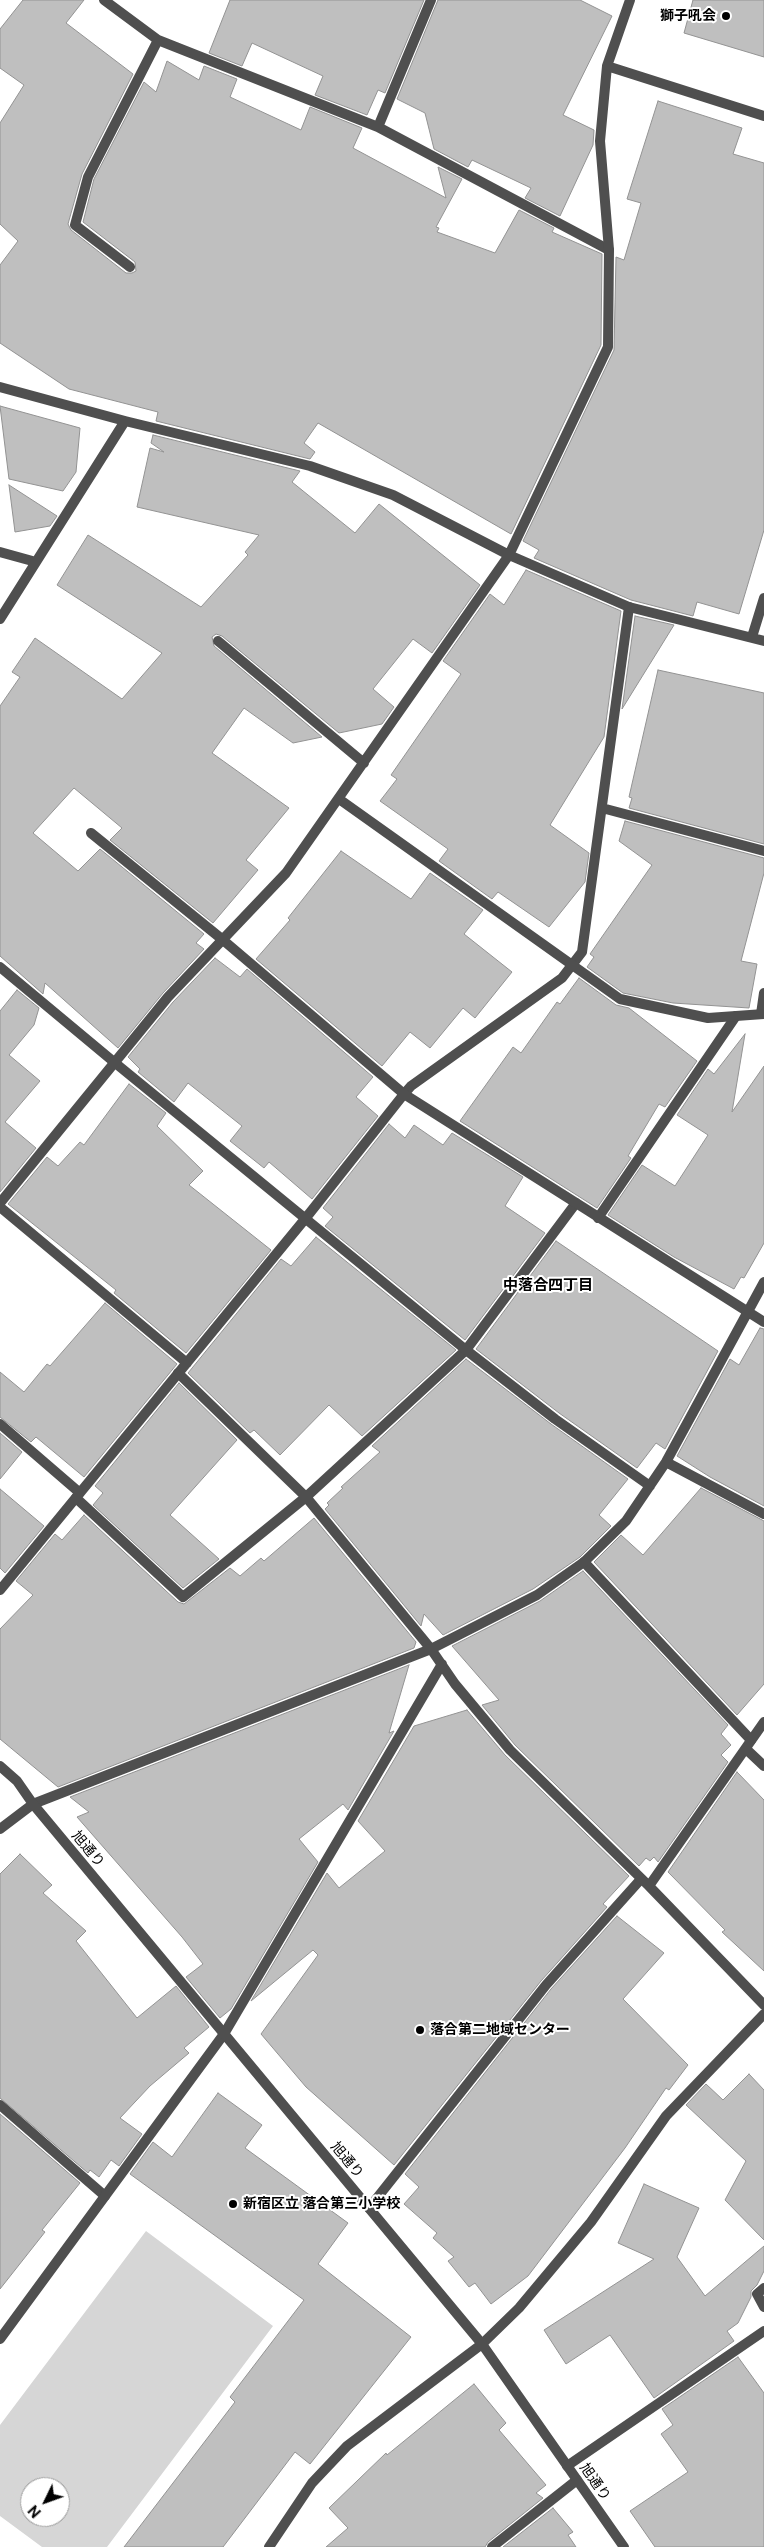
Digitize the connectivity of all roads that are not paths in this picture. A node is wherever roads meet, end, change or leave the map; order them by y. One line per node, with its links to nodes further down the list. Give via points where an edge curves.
1 (104, 0): 4 (street)
2 (431, 0): 7 (street)
3 (630, 0): 5 (street)
4 (158, 40): 7 (street); 9 (street, via 88,177 75,225)
5 (607, 66): 6 (street); 8 (street, via 600,140)
6 (764, 116)
7 (378, 127): 8 (street)
8 (609, 250): 13 (street, via 608,347)
9 (130, 267)
10 (0, 387): 11 (street)
11 (125, 421): 13 (street, via 310,466 393,495); 14 (street)
12 (0, 552): 14 (street)
13 (509, 555): 16 (street); 21 (street)
14 (36, 562): 17 (street)
15 (764, 598): 18 (street)
16 (629, 607): 18 (street); 23 (street)
17 (0, 619)
18 (752, 637): 20 (street)
19 (218, 641): 21 (street)
20 (764, 641)
21 (364, 763): 22 (street)
22 (339, 799): 26 (street, via 286,874); 27 (street)
23 (602, 808): 25 (street); 27 (street, via 582,952)
24 (92, 833): 26 (street)
25 (764, 851)
26 (223, 940): 32 (street, via 168,997); 33 (street)
27 (573, 964): 31 (street, via 620,999 708,1018); 33 (street, via 562,978)
28 (0, 967): 32 (street)
29 (764, 994): 30 (street)
30 (762, 1014): 31 (street)
31 (736, 1016): 36 (street)
32 (114, 1062): 35 (street); 37 (street)
33 (404, 1094): 34 (street); 37 (street)
34 (576, 1203): 36 (street); 41 (street)
35 (0, 1205): 42 (street)
36 (598, 1218): 39 (street)
37 (305, 1220): 41 (street); 42 (street)
38 (764, 1282): 39 (street)
39 (746, 1312): 40 (street); 45 (street)
40 (764, 1322)
41 (466, 1350): 46 (street, via 555,1419); 48 (street)
42 (187, 1363): 43 (street)
43 (178, 1374): 47 (street); 48 (street)
44 (0, 1424): 47 (street)
45 (666, 1462): 46 (street); 49 (street)
46 (650, 1486): 50 (street, via 626,1521)
47 (78, 1495): 48 (street, via 183,1597); 51 (street)
48 (306, 1497): 52 (street)
49 (764, 1514)
50 (584, 1562): 52 (street, via 537,1595); 55 (street)
51 (0, 1590)
52 (431, 1649): 53 (street); 58 (street)
53 (442, 1664): 60 (street, via 510,1750); 63 (street)
54 (764, 1722): 55 (street)
55 (748, 1744): 57 (street); 60 (street)
56 (0, 1766): 58 (street, 旭通り, via 17,1781)
57 (764, 1766)
58 (33, 1804): 59 (street); 63 (street, 旭通り)
59 (0, 1829)
60 (645, 1883): 61 (street); 66 (street, via 546,1985)
61 (764, 2004)
62 (764, 2014): 71 (street, via 666,2116 591,2222 519,2308)
63 (224, 2034): 65 (street); 66 (street, 旭通り)
64 (0, 2105): 65 (street)
65 (105, 2196): 70 (street)
66 (369, 2208): 71 (street, 旭通り)
67 (764, 2288): 68 (street, via 757,2294)
68 (764, 2307)
69 (764, 2331): 72 (street)
70 (0, 2339)
71 (482, 2344): 72 (street, 旭通り); 74 (street, via 348,2446 312,2483)
72 (567, 2466): 73 (street, 旭通り)
73 (577, 2480): 75 (street); 76 (street, 旭通り)
74 (269, 2547)
75 (492, 2547)
76 (624, 2547)

